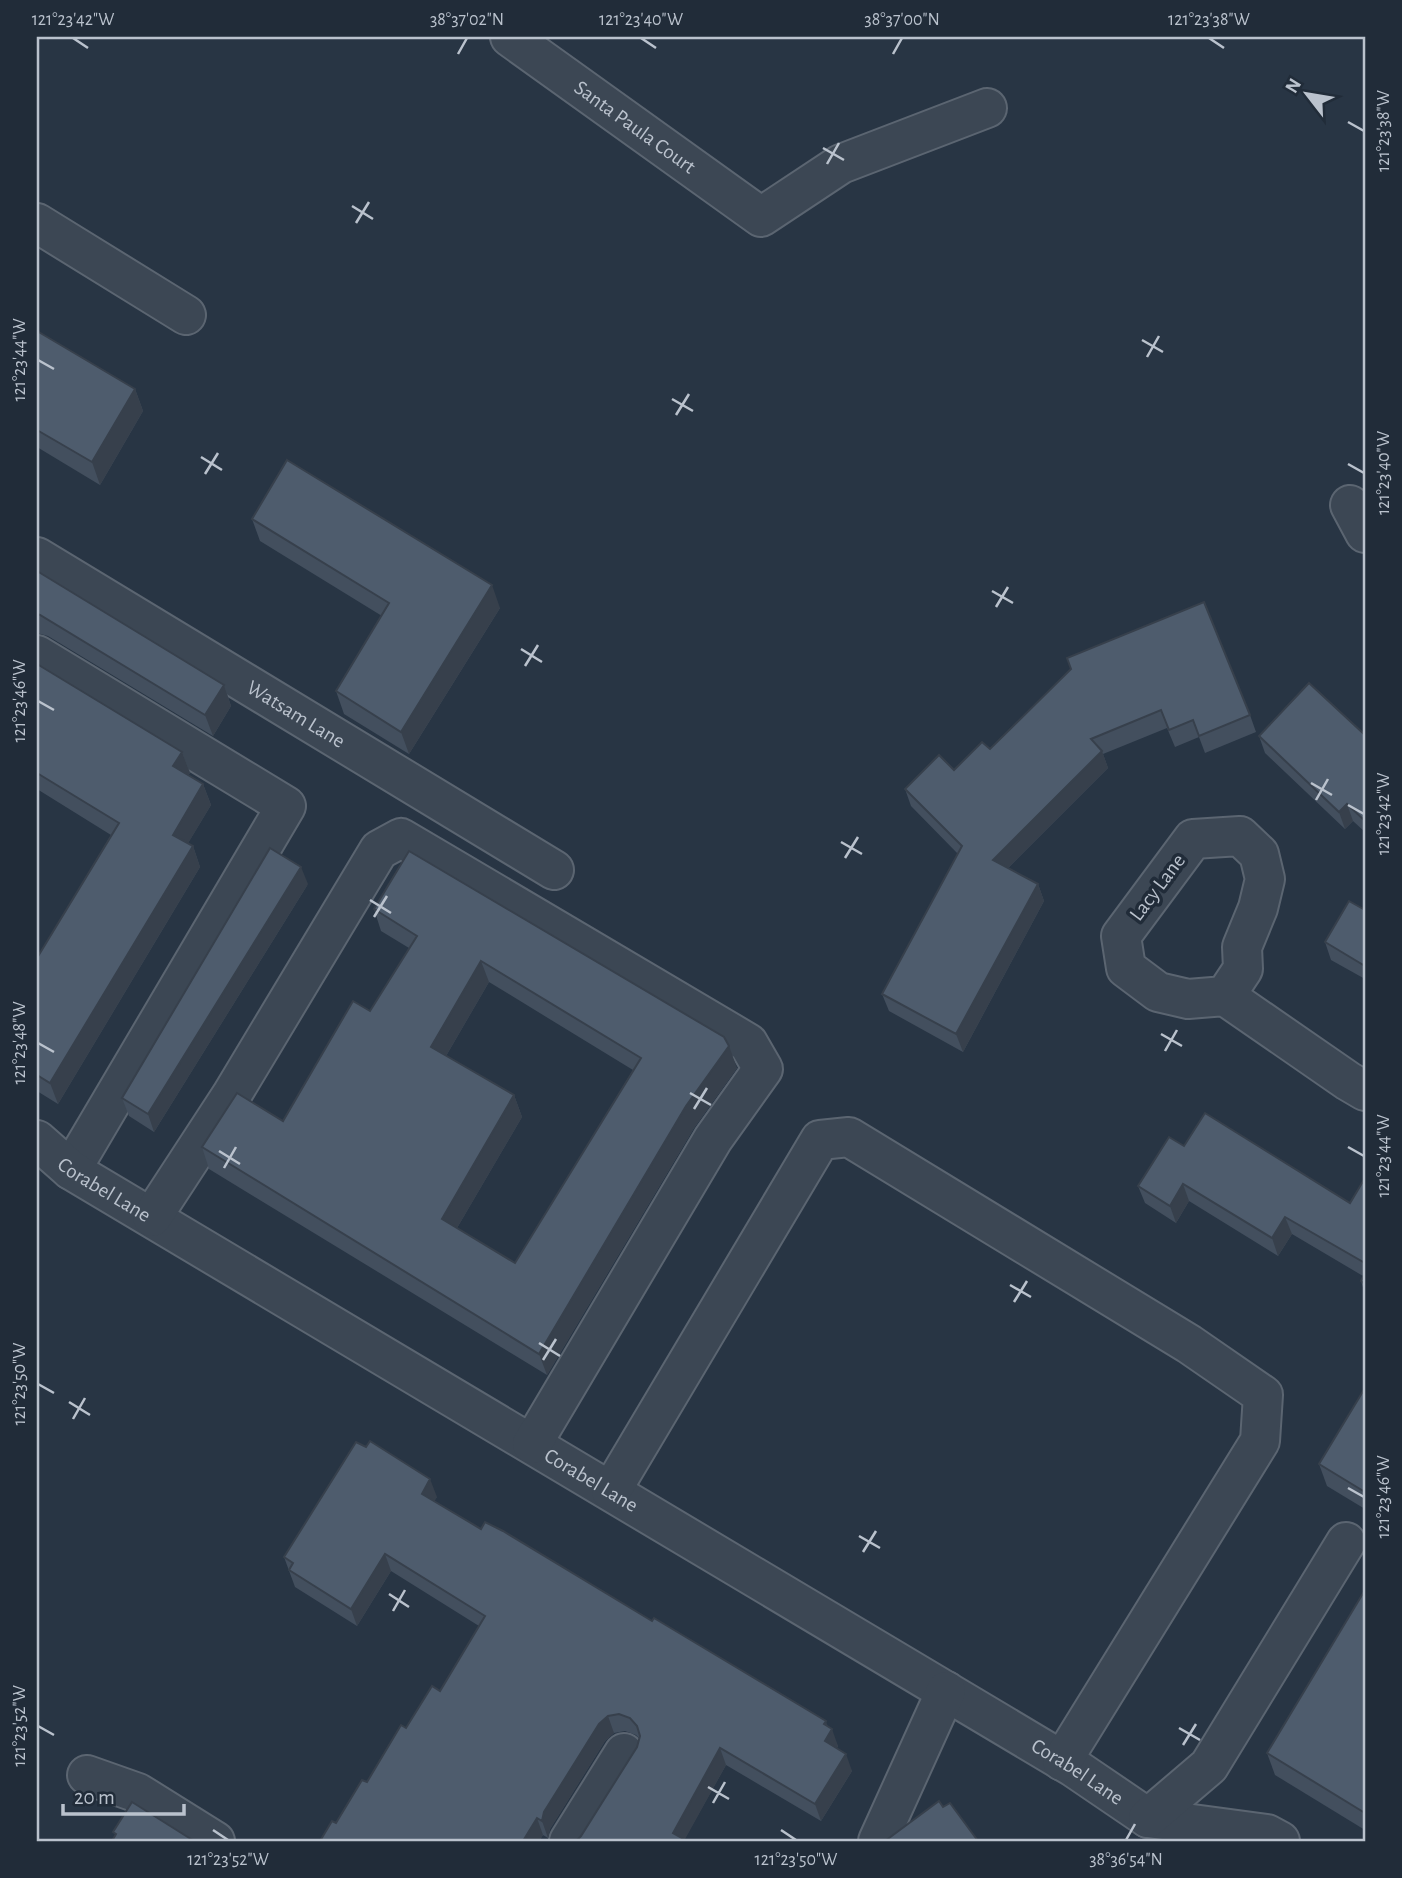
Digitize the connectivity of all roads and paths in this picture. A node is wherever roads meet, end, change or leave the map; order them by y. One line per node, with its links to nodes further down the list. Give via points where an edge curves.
1 (510, 37): 2 (street, Santa Paula Court, via 761,217 841,164)
2 (987, 108)
3 (37, 223): 4 (street)
4 (187, 315)
5 (37, 557): 7 (street, Watsam Lane)
6 (37, 655): 11 (street, via 286,806)
7 (554, 870)
8 (1225, 996): 8 (street, Lacy Lane, via 1188,999 1158,992 1126,968 1121,936 1193,839 1240,836 1258,854 1265,879 1242,947 1243,969); 9 (street)
9 (1365, 1091)
10 (37, 1140): 11 (street, Corabel Lane)
11 (71, 1170): 12 (street, Corabel Lane)
12 (152, 1217): 13 (street, Corabel Lane); 13 (street, via 231,1096 379,850 401,838 748,1043 763,1069 713,1139)
13 (531, 1444): 14 (street, Corabel Lane)
14 (611, 1491): 16 (street, Corabel Lane); 18 (street, via 820,1140 849,1137 1189,1344 1263,1395 1259,1441)
15 (1346, 1542): 20 (street, via 1209,1766)
16 (946, 1691): 18 (street, Corabel Lane); 23 (street)
17 (624, 1753): 22 (street)
18 (1062, 1761): 20 (street, Corabel Lane)
19 (87, 1775): 21 (street, via 138,1793)
20 (1152, 1830): 24 (street, via 1267,1834)
21 (215, 1841)
22 (569, 1841)
23 (878, 1841)
24 (1280, 1841)

